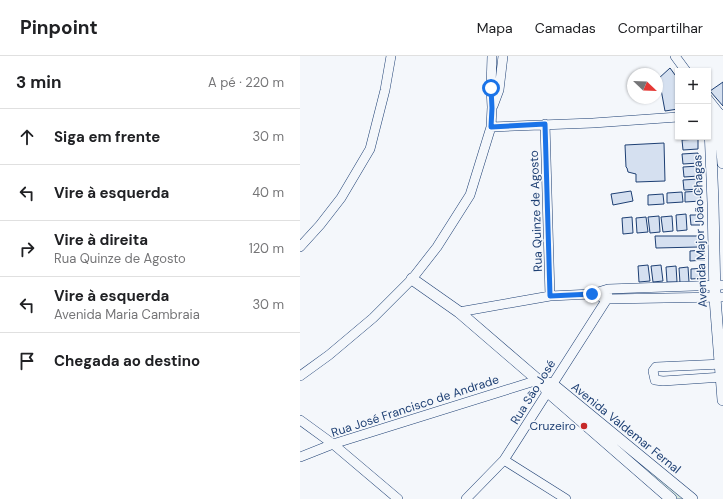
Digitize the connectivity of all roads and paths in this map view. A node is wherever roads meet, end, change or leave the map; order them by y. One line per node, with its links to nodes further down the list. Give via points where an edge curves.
1 (391, 56): 14 (street, via 370,149 340,198)
2 (675, 56): 5 (street)
3 (492, 57): 4 (street); 7 (street)
4 (502, 57): 7 (street, via 500,90)
5 (684, 68)
6 (710, 104): 8 (street)
7 (492, 108): 11 (street)
8 (717, 116): 12 (street, Avenida Major João Chagas); 13 (street, Avenida Major João Chagas, via 710,128)
9 (675, 117): 10 (street)
10 (545, 124): 11 (street); 19 (street, Rua Quinze de Agosto)
11 (491, 127): 15 (street, via 470,195 437,247)
12 (723, 163)
13 (718, 203): 16 (street, Avenida Major João Chagas)
14 (300, 247)
15 (412, 279): 22 (street, Avenida Valdemar Fernal); 24 (street, via 373,318 330,355)
16 (719, 285): 17 (street); 21 (street, Avenida Major João Chagas)
17 (608, 289): 18 (street); 20 (street, Rua São José)
18 (592, 294): 19 (street); 20 (street)
19 (550, 296): 22 (street)
20 (607, 298): 21 (street); 26 (street, Rua São José)
21 (719, 298): 23 (street, Avenida Major João Chagas)
22 (459, 312): 26 (street, Avenida Valdemar Fernal)
23 (722, 364): 25 (street, Avenida Major João Chagas); 25 (street, via 656,367 653,371 655,380 663,381)
24 (300, 376)
25 (722, 377): 27 (street, Avenida Major João Chagas)
26 (545, 384): 29 (street, Rua José Francisco de Andrade); 31 (street, Rua São José); 32 (street, Avenida Valdemar Fernal); 33 (street, Avenida Valdemar Fernal)
27 (723, 400)
28 (300, 420): 29 (street)
29 (333, 444): 30 (street, Rua José Francisco de Andrade); 34 (street)
30 (300, 457)
31 (504, 460): 35 (street, Rua São José); 36 (street)
32 (678, 487): 33 (street); 37 (street, Avenida Valdemar Fernal)
33 (670, 498)
34 (398, 499)
35 (466, 499)
36 (566, 499)
37 (692, 499)

